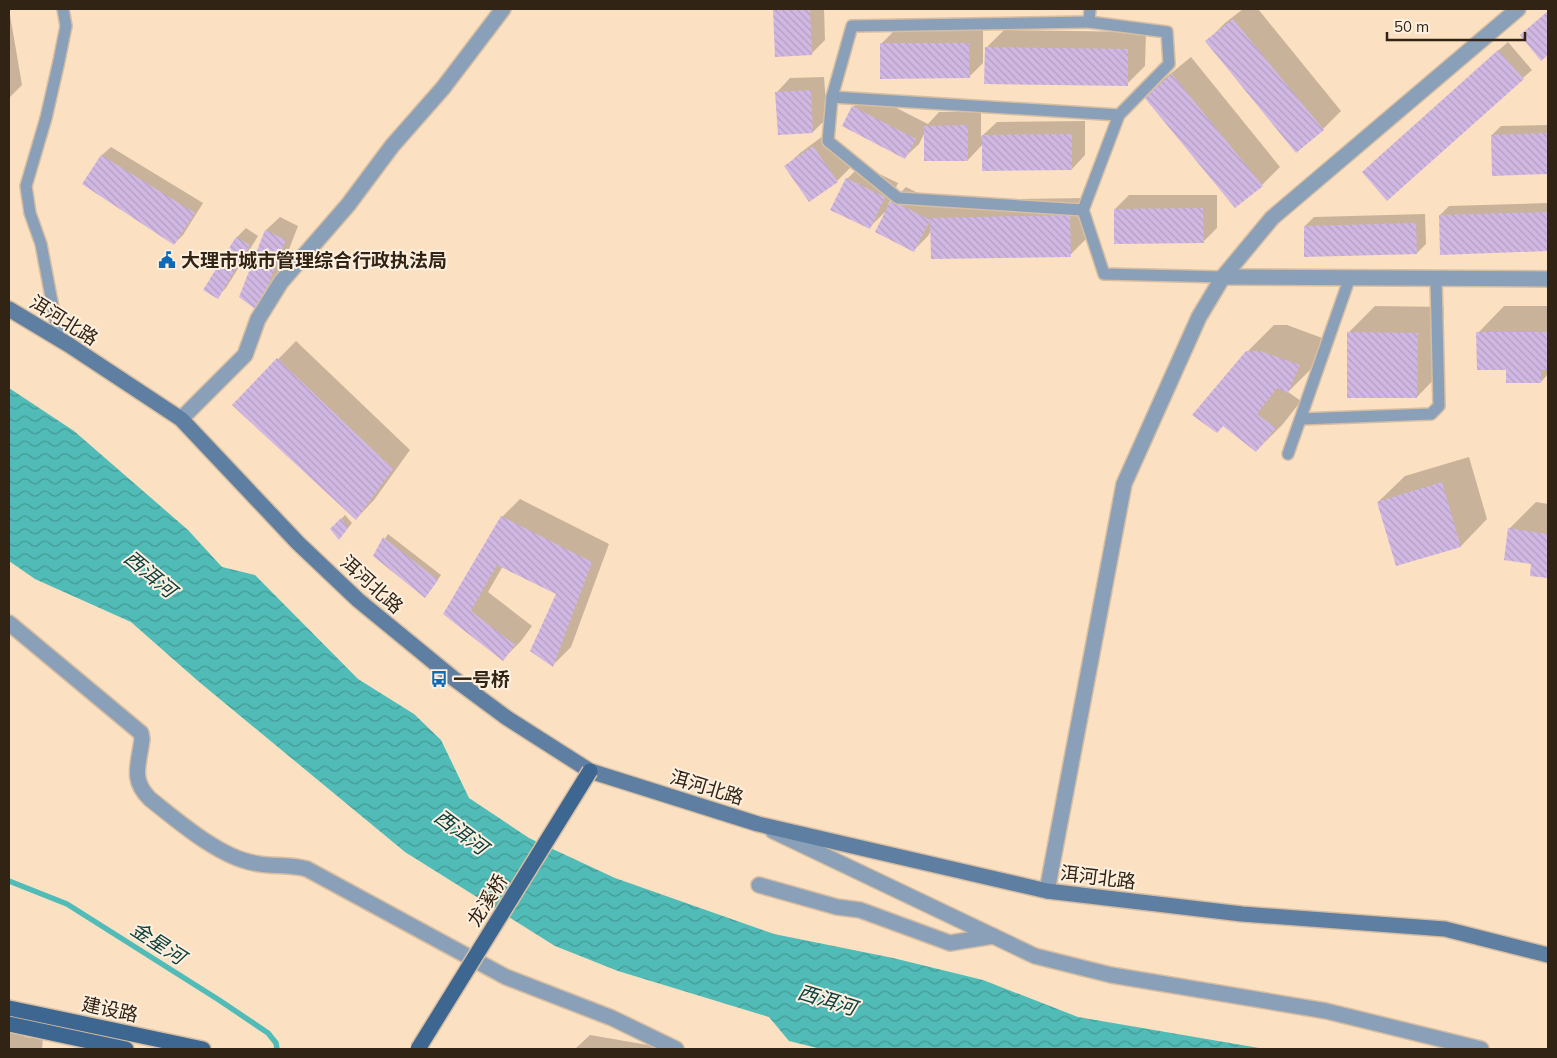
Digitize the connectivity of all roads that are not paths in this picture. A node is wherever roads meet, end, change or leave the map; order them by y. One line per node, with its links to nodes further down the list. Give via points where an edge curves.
1 (63, 9): 14 (lane, via 66,26 59,61 26,186)
2 (503, 9): 15 (street, via 348,205 281,282 258,319 245,355)
3 (1090, 9): 5 (lane)
4 (1518, 9): 10 (street, via 1272,218)
5 (1089, 22): 6 (lane, via 852,26); 7 (lane, via 1167,32 1169,64)
6 (832, 97): 7 (lane); 8 (lane, via 828,141 898,198)
7 (1119, 115): 8 (lane)
8 (1084, 210): 10 (lane, via 1104,274)
9 (1350, 277): 10 (street); 11 (street); 16 (lane)
10 (1223, 278): 22 (street, via 1199,317 1124,484)
11 (1436, 278): 12 (street); 16 (lane, via 1439,406 1431,414)
12 (1548, 279)
13 (9, 309): 14 (street, 洱河北路)
14 (59, 339): 15 (street, 洱河北路)
15 (181, 419): 19 (street, 洱河北路, via 298,543 358,600 507,718)
16 (1301, 419): 17 (lane)
17 (1288, 454)
18 (9, 622): 30 (street, via 137,728 142,740 137,778 142,790 209,844 253,864 307,869 506,977 612,1018)
19 (590, 771): 20 (street, 洱河北路); 29 (main road, 龙溪桥, bridge)
20 (758, 824): 22 (street, 洱河北路); 23 (street)
21 (759, 885): 23 (street, via 837,908 860,910 950,943)
22 (1046, 891): 24 (street, 洱河北路, via 1242,914 1445,929)
23 (993, 936): 31 (street, via 1035,956 1111,975 1326,1011)
24 (1548, 955)
25 (9, 1008): 28 (main road, 建设路)
26 (9, 1024): 27 (main road, 建设路)
27 (126, 1049)
28 (203, 1049)
29 (418, 1049)
30 (676, 1049)
31 (1481, 1049)

